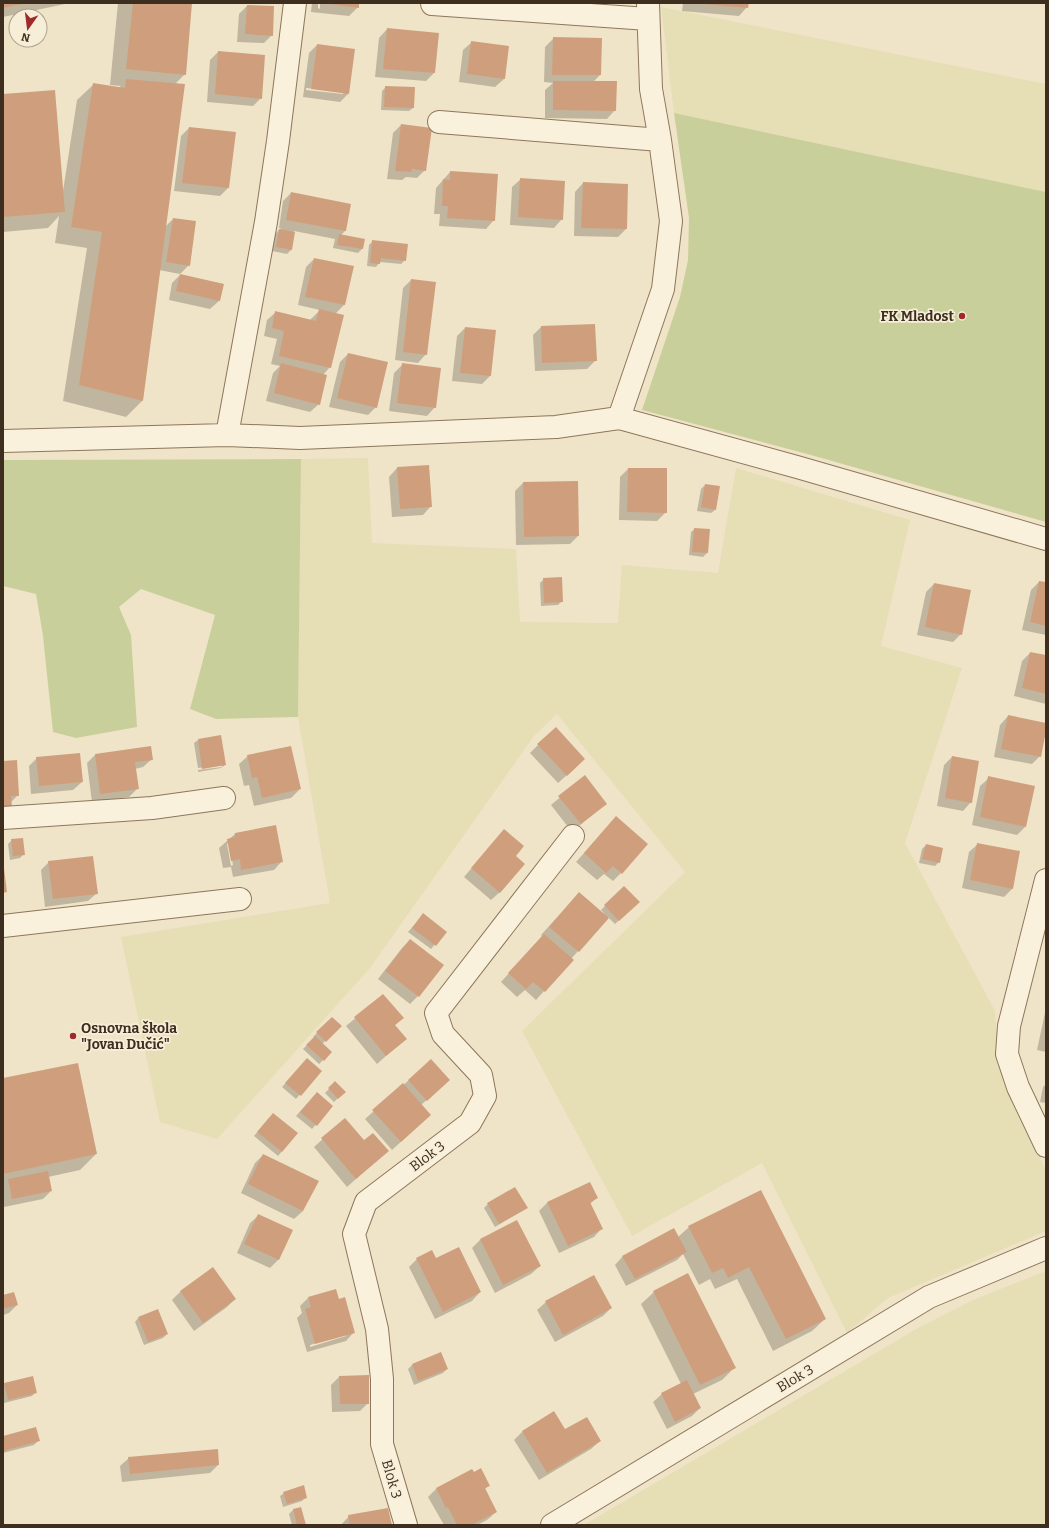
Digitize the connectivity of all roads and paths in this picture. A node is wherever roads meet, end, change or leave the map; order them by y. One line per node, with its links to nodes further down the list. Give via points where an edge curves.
1 (295, 3): 7 (street, via 266,222)
2 (432, 4): 3 (street)
3 (648, 11): 5 (street, via 651,89)
4 (439, 122): 5 (street)
5 (660, 140): 6 (street, via 671,221 663,289)
6 (619, 418): 7 (street, via 556,427 308,438); 9 (street)
7 (227, 435): 8 (street)
8 (3, 441)
9 (1046, 539)
10 (224, 798): 11 (street, via 152,808)
11 (3, 818)
12 (573, 836): 18 (street, Blok 3, via 436,1013 443,1034 481,1075 485,1096 470,1123 366,1202 354,1234 377,1329 382,1379 382,1444)
13 (1046, 880): 16 (street, via 1008,1026 1007,1054 1018,1087)
14 (240, 899): 15 (street)
15 (3, 926)
16 (1046, 1146)
17 (1046, 1248): 19 (street, Blok 3, via 929,1298)
18 (406, 1525)
19 (552, 1525)

